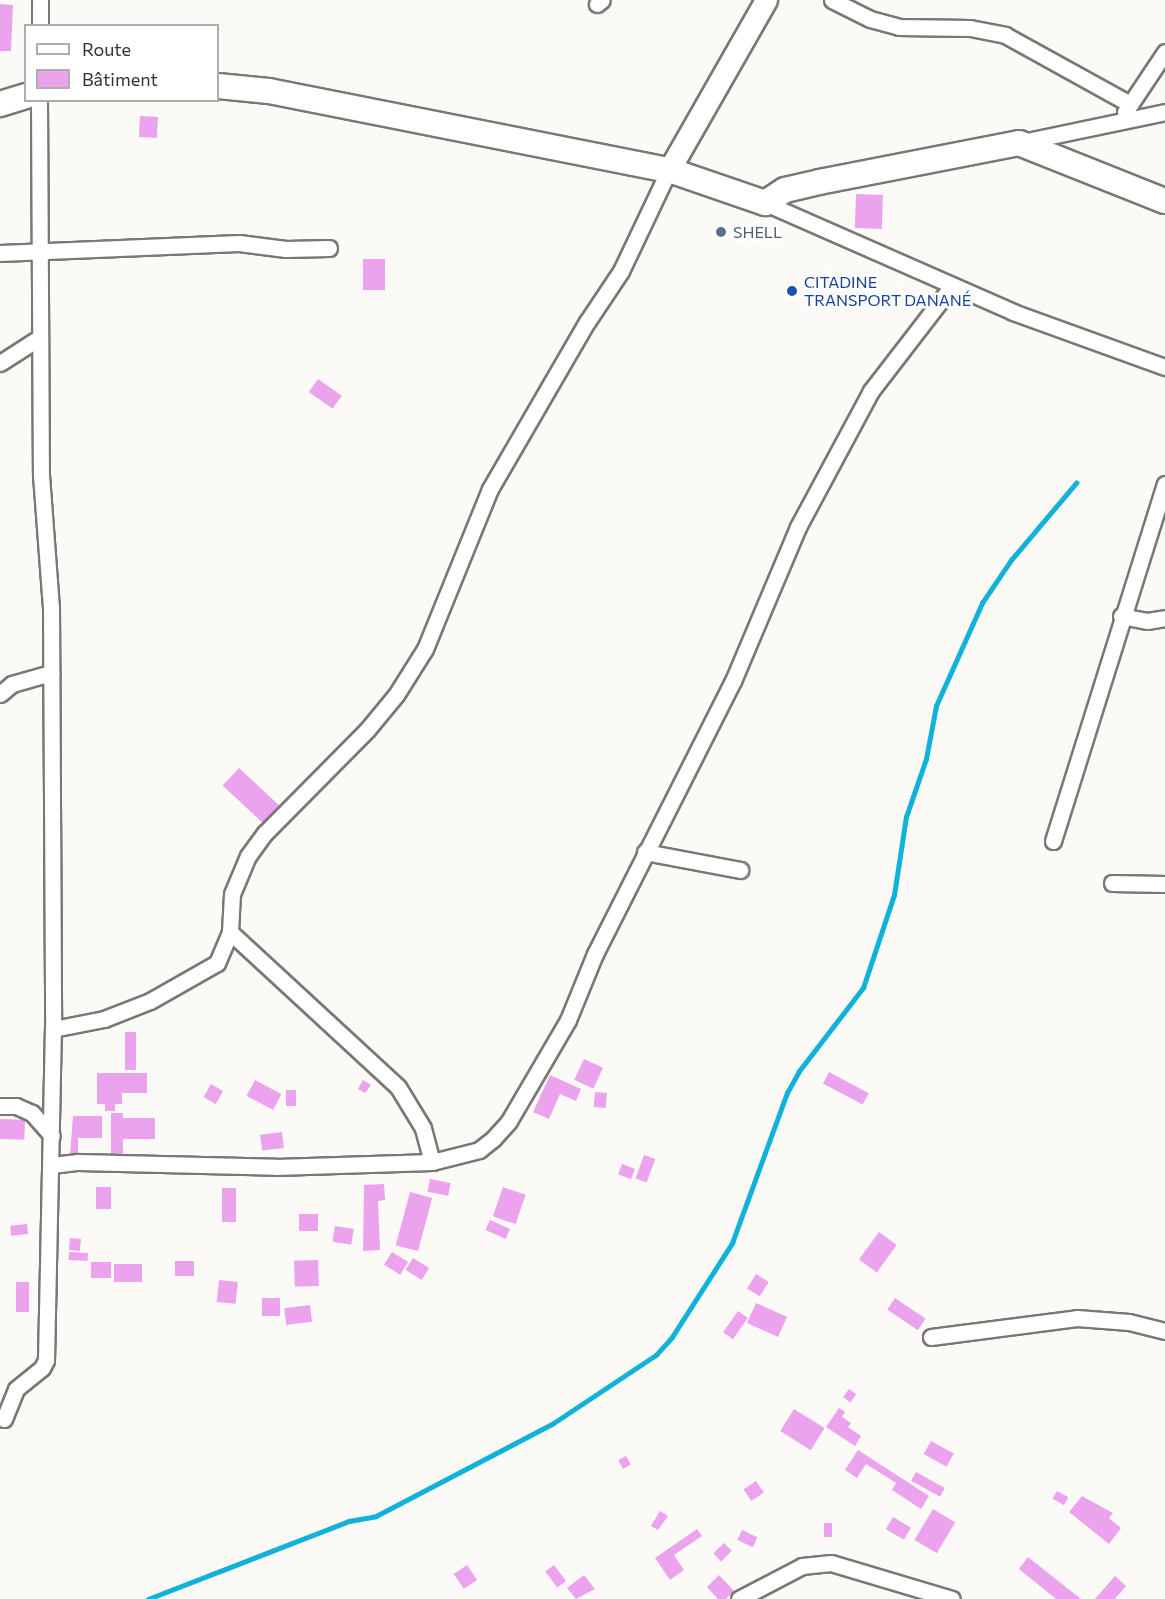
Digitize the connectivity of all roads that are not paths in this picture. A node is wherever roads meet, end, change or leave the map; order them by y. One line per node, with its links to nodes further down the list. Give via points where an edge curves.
1 (39, 0): 4 (street)
2 (766, 0): 14 (street)
3 (832, 0): 10 (street, via 870,19 899,27 970,28 1005,35)
4 (40, 24)
5 (1165, 52): 10 (street)
6 (219, 86): 14 (main road, via 269,91)
7 (24, 97): 9 (main road)
8 (39, 102): 18 (street)
9 (0, 104)
10 (1130, 104): 12 (street)
11 (1165, 112): 12 (street)
12 (1118, 122): 13 (street)
13 (1019, 143): 15 (main road); 16 (main road, via 785,190)
14 (669, 170): 16 (main road); 34 (street, via 621,271 586,322 490,489 426,649 396,696 265,833 248,856 232,894)
15 (1165, 201)
16 (765, 203): 20 (street)
17 (330, 248): 18 (street, via 286,249 238,243)
18 (37, 249): 19 (street); 21 (street)
19 (0, 253)
20 (951, 286): 23 (street); 30 (street, via 866,402 798,527 733,681)
21 (39, 338): 22 (street); 27 (street)
22 (0, 363)
23 (1165, 368)
24 (1165, 484): 25 (street)
25 (1121, 616): 26 (street, via 1146,621); 29 (street)
26 (1165, 618)
27 (51, 673): 28 (street, via 12,684); 35 (street)
28 (0, 694)
29 (1053, 841)
30 (645, 852): 31 (street); 38 (street, via 568,1020 509,1121 479,1150)
31 (740, 870)
32 (1112, 883): 33 (street)
33 (1165, 884)
34 (230, 932): 35 (street, via 217,963 150,1000 104,1019); 38 (street, via 398,1087 423,1128)
35 (53, 1029): 37 (street)
36 (0, 1106): 37 (street, via 16,1106 32,1113)
37 (52, 1136): 39 (street)
38 (432, 1162): 39 (street, via 276,1167 78,1162)
39 (52, 1166): 42 (street, via 46,1359 42,1368 16,1389)
40 (1165, 1331): 41 (street, via 1129,1322 1077,1318)
41 (931, 1337)
42 (4, 1419)
43 (739, 1599): 44 (street, via 802,1566 831,1563)
44 (952, 1599)

